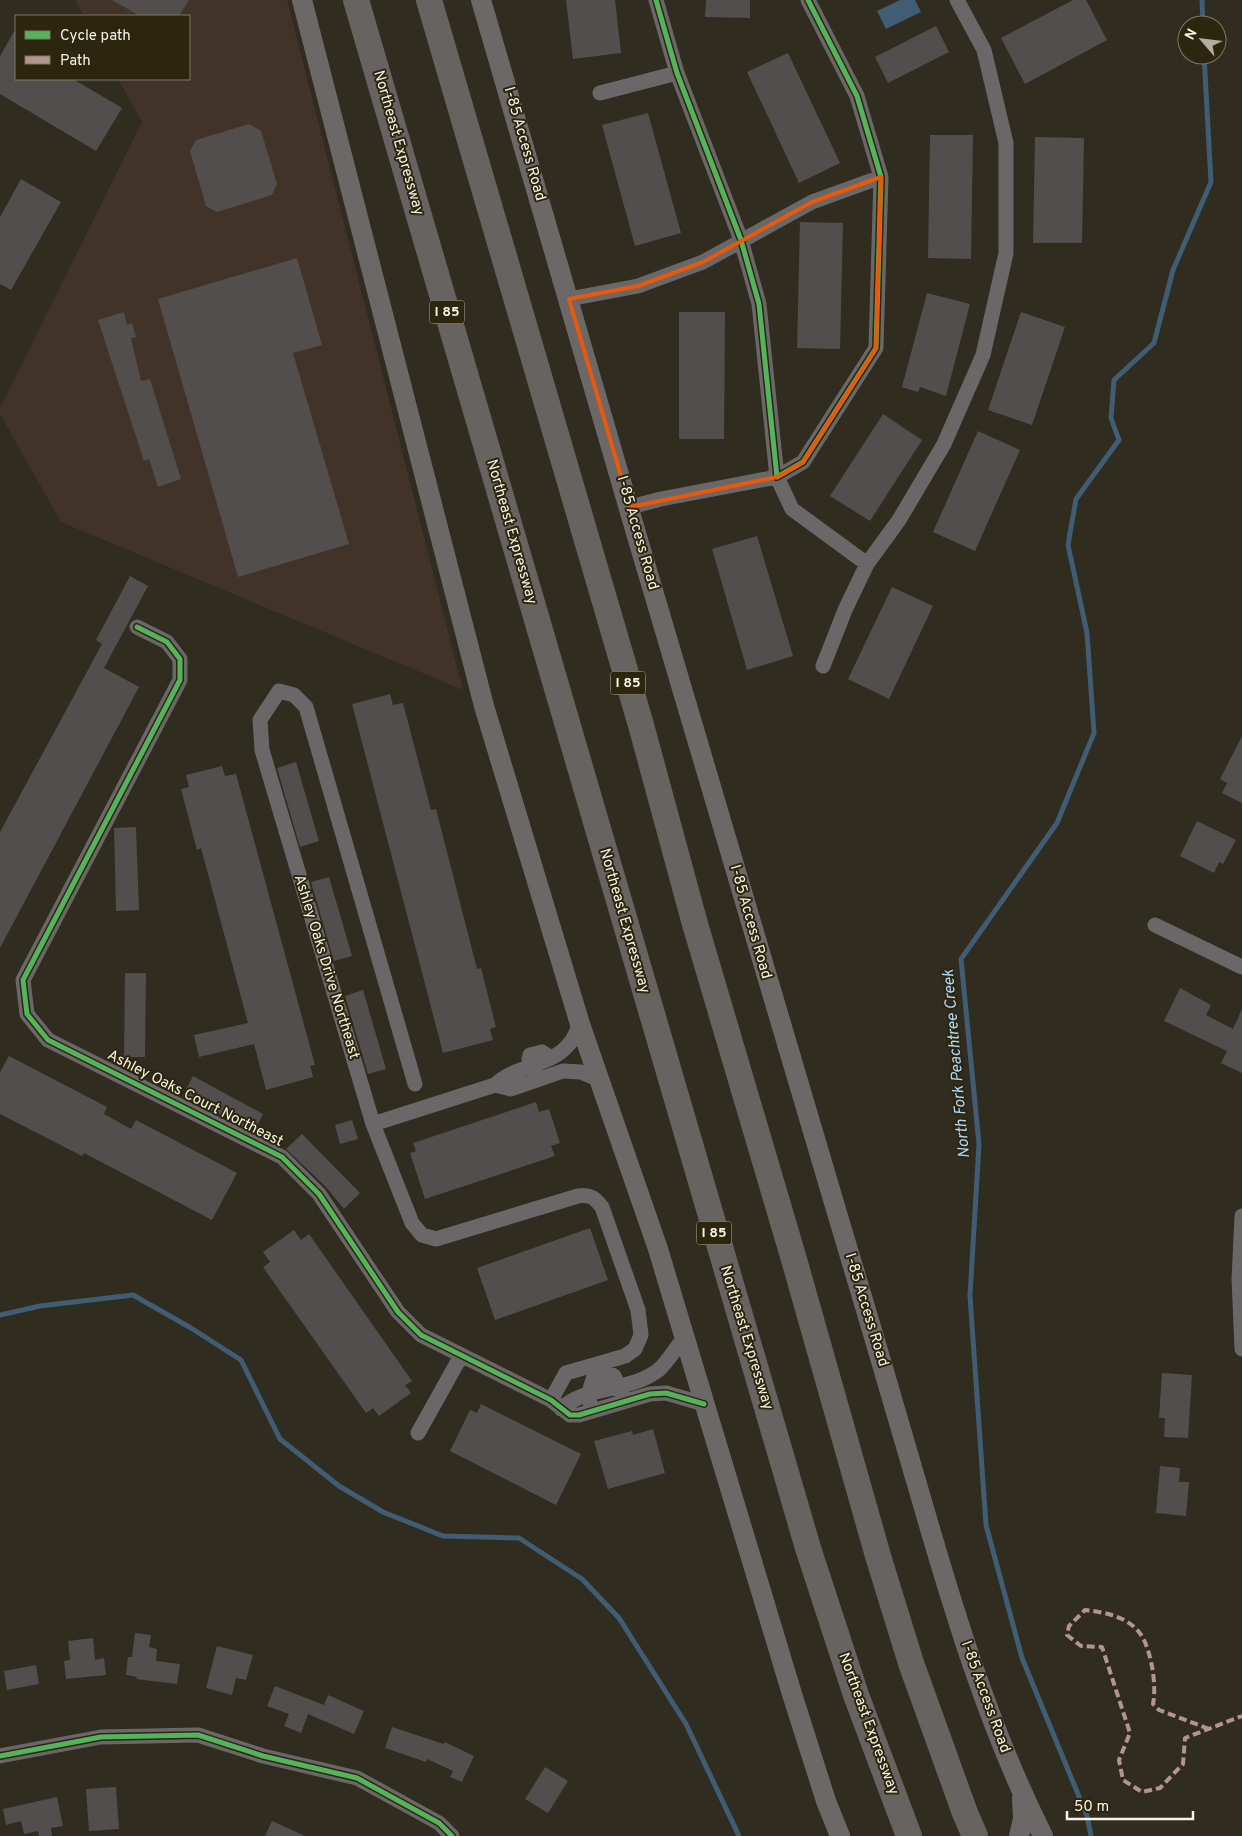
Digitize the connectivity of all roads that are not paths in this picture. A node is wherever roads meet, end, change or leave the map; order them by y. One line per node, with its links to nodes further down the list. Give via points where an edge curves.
1 (302, 0): 20 (main road, via 481,696)
2 (356, 0): 40 (highway, Northeast Expressway / I 85, via 808,1548 856,1695)
3 (429, 0): 37 (highway, I 85, via 638,715 695,924 878,1556)
4 (481, 0): 12 (main road, I-85 Access Road)
5 (656, 0): 8 (street)
6 (808, 0): 10 (street, via 857,96)
7 (963, 2): 15 (street, via 984,50 1006,143 1006,253 983,355 944,444 899,520)
8 (677, 73): 9 (street); 11 (street)
9 (600, 93)
10 (881, 177): 11 (street, via 812,202); 13 (street, via 876,348 803,462)
11 (741, 240): 12 (street, via 704,262 638,286); 13 (street, via 759,304)
12 (569, 299): 14 (main road, I-85 Access Road)
13 (778, 477): 14 (street); 15 (street, via 792,509)
14 (630, 507): 36 (main road, I-85 Access Road, via 747,917 881,1357 956,1620 988,1712)
15 (867, 564): 17 (street)
16 (137, 627): 28 (street, Ashley Oaks Court Northeast, via 167,642 180,659 180,680 23,980 27,1014 48,1040 282,1157 319,1194 398,1312 421,1335)
17 (823, 666)
18 (1155, 925): 19 (street)
19 (1242, 967)
20 (580, 1024): 21 (street, via 569,1045 550,1057); 22 (main road)
21 (536, 1072): 22 (street, via 572,1070); 24 (street, via 505,1075 495,1085)
22 (600, 1080): 26 (main road, via 658,1249)
23 (415, 1084): 24 (street, Ashley Oaks Drive Northeast, via 306,707 294,695 278,691 260,720 262,750)
24 (373, 1124): 31 (street, Ashley Oaks Drive Northeast, via 412,1223 422,1235 436,1239 578,1196 588,1195 602,1207 638,1310 641,1336 635,1348 625,1356 566,1373)
25 (1242, 1216): 27 (street, via 1239,1279)
26 (684, 1338): 29 (street, Ashley Oaks Court Northeast, via 659,1370); 32 (main road)
27 (1242, 1349)
28 (461, 1356): 31 (street, Ashley Oaks Court Northeast); 34 (street)
29 (623, 1394): 30 (street, Ashley Oaks Court Northeast); 32 (street, Ashley Oaks Court Northeast, via 666,1393); 33 (street, Ashley Oaks Court Northeast)
30 (588, 1396): 31 (street, Ashley Oaks Court Northeast); 33 (street)
31 (556, 1404): 33 (street, Ashley Oaks Court Northeast, via 570,1415)
32 (704, 1404): 39 (main road, via 826,1801)
33 (593, 1411)
34 (418, 1433)
35 (0, 1756): 38 (street, via 101,1737 198,1735 263,1756 357,1778 439,1823)
36 (1022, 1795): 41 (main road, via 1023,1819); 42 (main road, I-85 Access Road)
37 (970, 1825)
38 (452, 1836)
39 (840, 1836)
40 (909, 1836)
41 (1019, 1836)
42 (1042, 1836)

